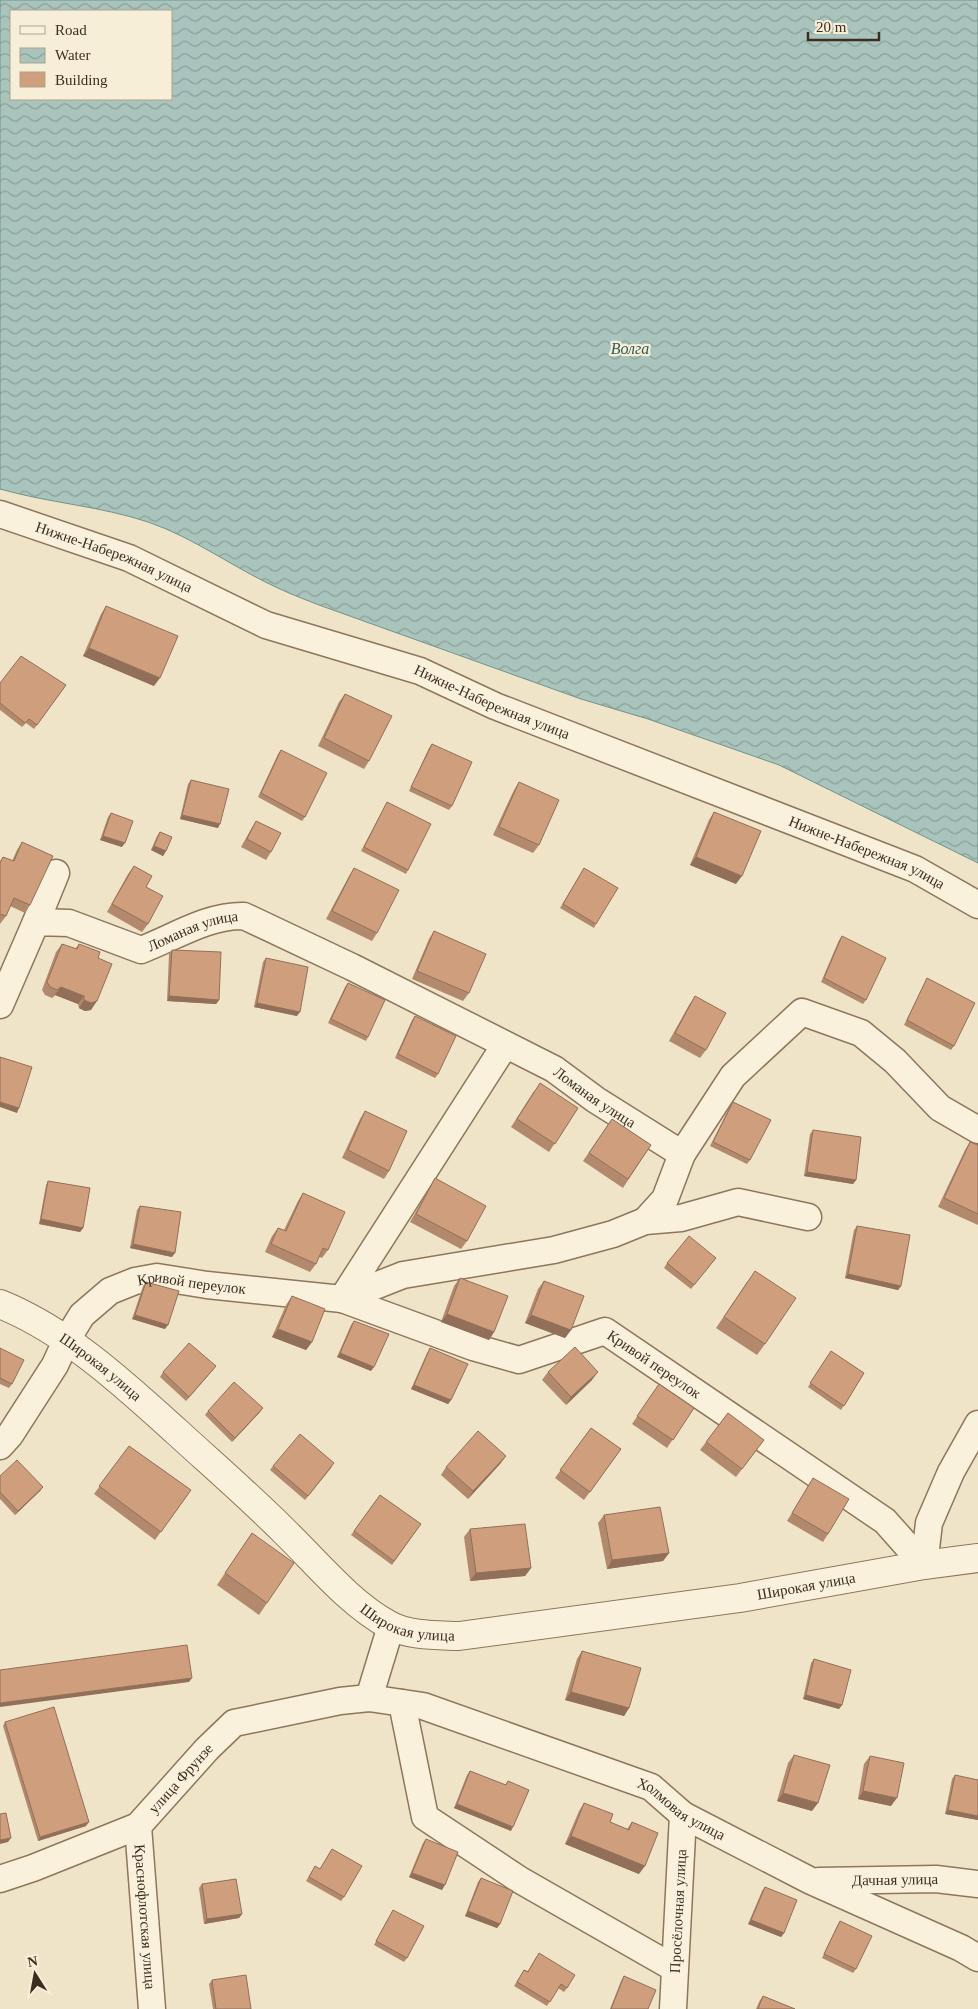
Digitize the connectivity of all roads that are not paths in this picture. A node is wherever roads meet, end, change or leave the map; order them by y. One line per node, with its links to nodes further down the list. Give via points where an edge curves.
1 (0, 514): 3 (street, Нижне-Набережная улица, via 129,558 266,625 420,671 504,710 915,869)
2 (56, 874): 4 (street)
3 (978, 905)
4 (36, 922): 5 (street); 6 (street, Ломаная улица, via 69,922 141,950 212,919 244,916)
5 (0, 1005)
6 (505, 1045): 8 (street, Ломаная улица, via 554,1069 596,1100); 11 (street)
7 (978, 1130): 8 (street, via 940,1108 895,1061 861,1033 802,1012 733,1076)
8 (682, 1154): 10 (street, via 664,1199)
9 (808, 1217): 10 (street, Кривой переулок, via 738,1202 681,1218)
10 (645, 1221): 11 (street, Кривой переулок, via 613,1234 554,1250 403,1274)
11 (342, 1299): 13 (street, Кривой переулок, via 157,1277 134,1281 110,1291 82,1315); 17 (street, Кривой переулок, via 473,1347 519,1360 605,1331 885,1521)
12 (0, 1304): 13 (street, Широкая улица, via 18,1311)
13 (66, 1341): 15 (street, Кривой переулок, via 55,1365); 18 (street, Широкая улица, via 125,1385 258,1506 365,1610)
14 (978, 1424): 17 (street, via 951,1472 929,1523)
15 (0, 1446)
16 (978, 1558): 17 (street, Широкая улица)
17 (924, 1565): 18 (street, Широкая улица, via 740,1598 459,1636 430,1635)
18 (391, 1626): 19 (street)
19 (369, 1698): 20 (street, Холмовая улица); 22 (street, улица Фрунзе, via 234,1723)
20 (402, 1703): 21 (street, Холмовая улица, via 423,1706 650,1787); 27 (street, via 425,1817 520,1880)
21 (682, 1815): 24 (street, Холмовая улица); 27 (street, Просёлочная улица)
22 (138, 1826): 23 (street, улица Фрунзе); 28 (street, Краснофлотская улица)
23 (0, 1879)
24 (811, 1881): 25 (street, Дачная улица, via 936,1880); 26 (street, Холмовая улица)
25 (978, 1884)
26 (978, 1958)
27 (674, 1968): 29 (street, Просёлочная улица)
28 (152, 2009)
29 (673, 2009)

